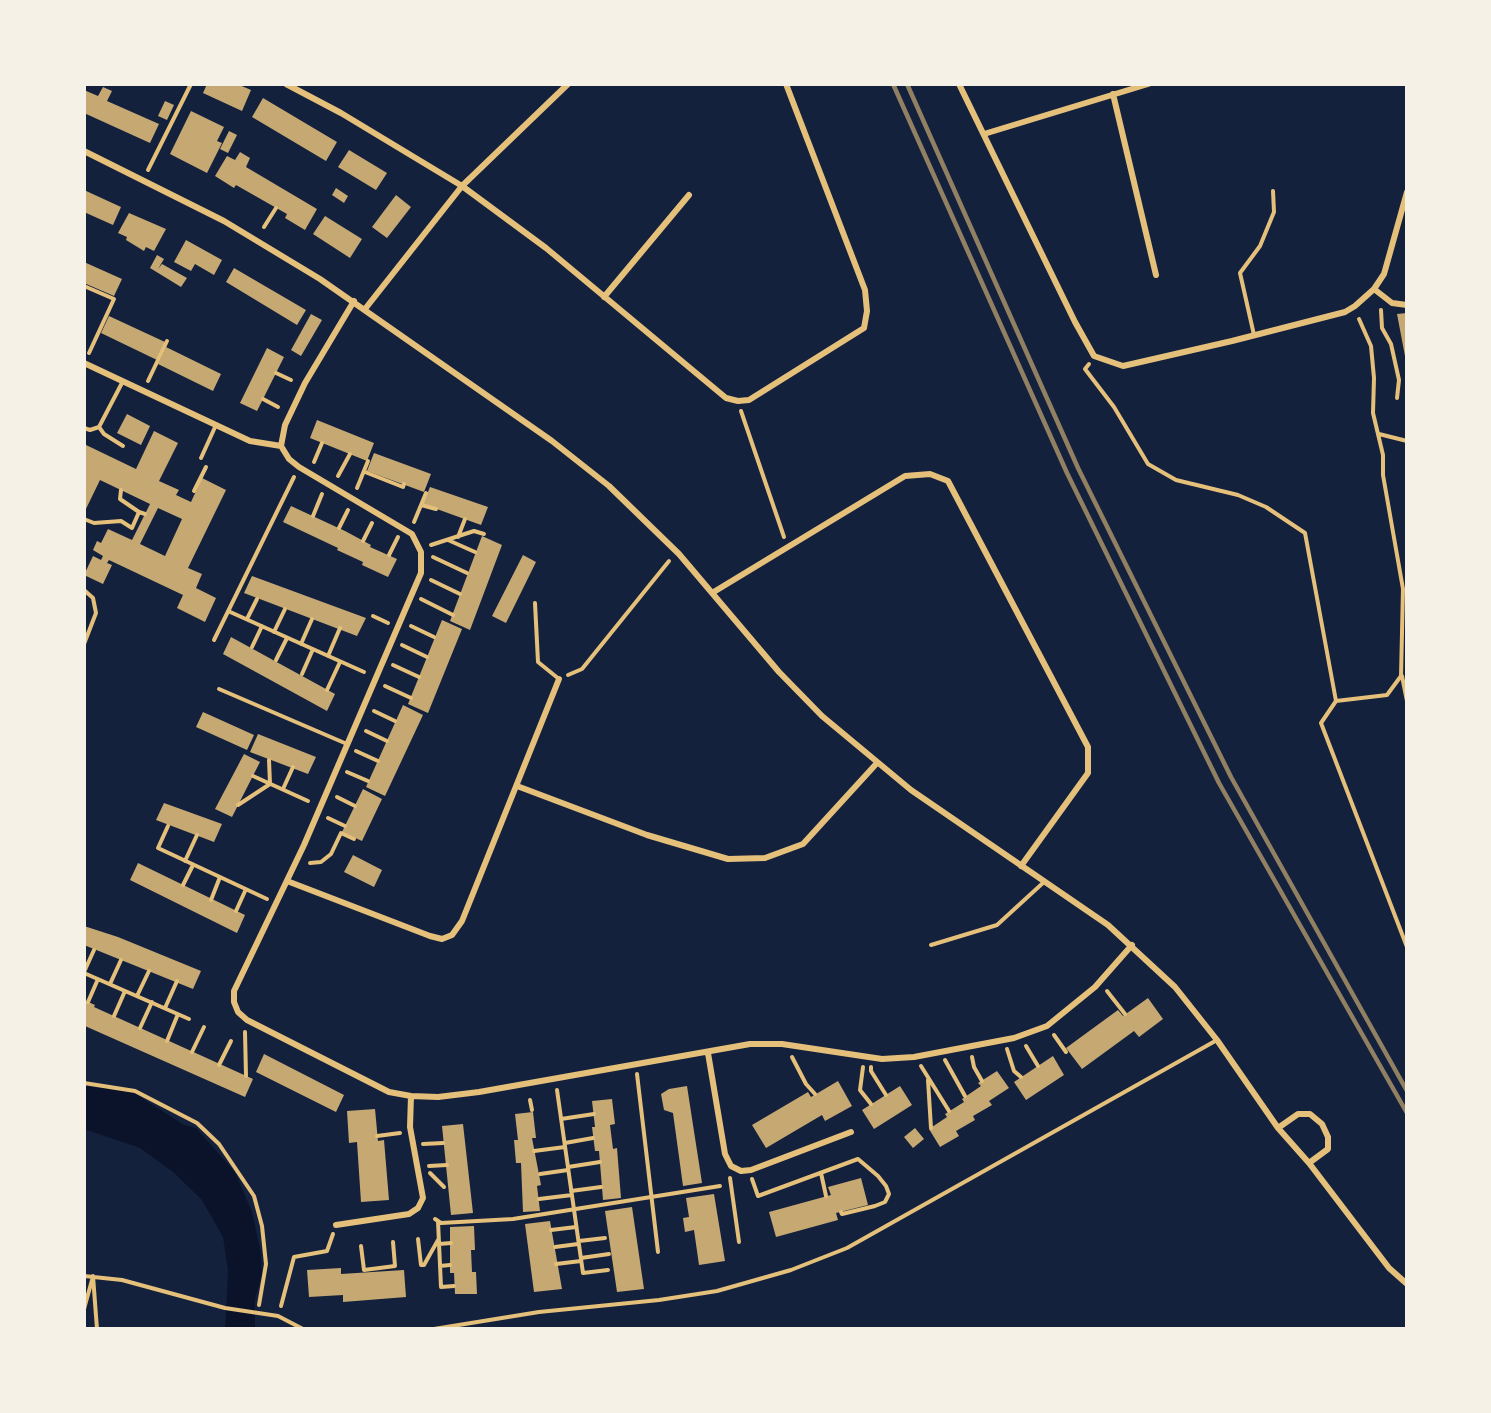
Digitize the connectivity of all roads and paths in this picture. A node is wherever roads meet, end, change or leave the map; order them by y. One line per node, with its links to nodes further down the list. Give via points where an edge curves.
1 (190, 84): 10 (path)
2 (286, 84): 11 (street)
3 (568, 84): 11 (street)
4 (786, 84): 37 (street, via 865,290 867,311 864,328 749,400)
5 (959, 84): 8 (street)
6 (1148, 84): 7 (street)
7 (1113, 94): 8 (street); 17 (street)
8 (984, 134): 29 (street)
9 (84, 151): 10 (street)
10 (143, 179): 21 (street, via 264,244)
11 (462, 186): 20 (street); 24 (street)
12 (1273, 191): 26 (lane, via 1274,212 1260,246 1240,273)
13 (1407, 192): 19 (street, via 1384,274)
14 (689, 195): 20 (street)
15 (276, 208): 16 (path)
16 (264, 227)
17 (1156, 275)
18 (84, 286): 28 (path, via 114,299)
19 (1374, 290): 23 (street, via 1392,303); 26 (street, via 1345,312)
20 (604, 297): 37 (street, via 726,398)
21 (354, 302): 24 (street); 46 (street, via 305,383 285,425)
22 (1380, 303): 35 (path, via 1382,328 1391,344 1399,380)
23 (1407, 305)
24 (365, 309): 78 (street, via 552,441 632,506)
25 (1359, 319): 42 (path, via 1371,346 1373,413)
26 (1254, 335): 29 (street, via 1124,366)
27 (167, 341): 34 (path)
28 (89, 353)
29 (1094, 356): 122 (path, via 1085,369 1149,464 1176,480 1266,507 1305,533)
30 (84, 363): 33 (street)
31 (276, 373): 32 (path)
32 (291, 380)
33 (123, 381): 39 (street); 40 (lane)
34 (148, 381)
35 (1397, 398)
36 (263, 399): 38 (path)
37 (738, 401): 76 (path)
38 (278, 407)
39 (216, 425): 46 (street, via 250,441); 48 (lane)
40 (99, 427): 41 (lane); 45 (lane)
41 (84, 428)
42 (1379, 434): 43 (path); 115 (path, via 1403,589)
43 (1407, 441)
44 (322, 443): 50 (path)
45 (123, 446)
46 (281, 446): 128 (street, via 299,467 412,534 421,552 418,583)
47 (350, 454): 52 (path)
48 (201, 458)
49 (368, 461): 51 (path)
50 (314, 462)
51 (364, 472): 54 (path, via 403,487); 55 (path)
52 (338, 476)
53 (294, 477): 90 (path)
54 (404, 484)
55 (357, 488)
56 (121, 490): 62 (path, via 120,499)
57 (323, 492): 64 (path)
58 (426, 493): 59 (path)
59 (421, 505): 61 (path); 68 (path)
60 (349, 507): 69 (path)
61 (436, 509)
62 (140, 512): 63 (path); 65 (path, via 132,528 121,521 94,523)
63 (145, 514)
64 (313, 516)
65 (84, 519)
66 (465, 519): 72 (path)
67 (373, 521): 74 (path)
68 (414, 522)
69 (339, 528)
70 (484, 534): 72 (path, via 474,531)
71 (398, 536): 79 (path)
72 (458, 537): 73 (path)
73 (447, 540): 75 (path); 77 (path)
74 (363, 541)
75 (431, 545)
76 (787, 546): 84 (street); 152 (street, via 905,476 930,474 948,481 1088,747 1088,773)
77 (475, 552)
78 (679, 554): 84 (street); 117 (path, via 665,563 582,669)
79 (389, 555)
80 (433, 557): 81 (path)
81 (467, 573)
82 (429, 580): 85 (path)
83 (84, 590): 104 (path, via 93,598 96,614)
84 (712, 593): 132 (street, via 796,692)
85 (460, 594)
86 (257, 599): 93 (path)
87 (421, 599): 91 (path)
88 (535, 603): 117 (lane, via 538,662)
89 (285, 609): 99 (path)
90 (228, 611): 93 (path); 102 (path)
91 (453, 615)
92 (373, 616): 95 (path)
93 (247, 619): 96 (path)
94 (312, 619): 103 (path)
95 (389, 623)
96 (262, 626): 99 (path); 106 (path)
97 (410, 626): 100 (path)
98 (340, 628): 108 (path)
99 (274, 632): 101 (path)
100 (434, 637)
101 (287, 638): 103 (path); 110 (path)
102 (214, 640)
103 (301, 644): 107 (path)
104 (84, 645)
105 (402, 645): 109 (path)
106 (252, 647)
107 (313, 649): 108 (path); 114 (path)
108 (328, 656): 111 (path)
109 (427, 657)
110 (276, 660)
111 (340, 662): 113 (path); 120 (path)
112 (393, 665): 116 (path)
113 (364, 672)
114 (302, 675)
115 (1401, 676): 122 (path, via 1387,695); 123 (path)
116 (419, 677)
117 (559, 679): 138 (street)
118 (385, 686): 121 (path)
119 (219, 689): 128 (lane)
120 (327, 690)
121 (411, 698)
122 (1336, 701): 163 (path, via 1321,723)
123 (1407, 701)
124 (373, 711): 125 (path)
125 (395, 721)
126 (367, 731): 127 (path)
127 (387, 741)
128 (347, 744): 154 (street)
129 (358, 752): 131 (path)
130 (269, 760): 137 (path)
131 (378, 761)
132 (877, 763): 138 (street, via 802,844 765,858 728,860 647,835); 152 (street)
133 (293, 767): 139 (path)
134 (349, 773): 136 (path)
135 (253, 776): 137 (path)
136 (368, 781)
137 (270, 784): 139 (path); 142 (path)
138 (517, 786): 154 (street, via 459,928 442,939)
139 (283, 789): 141 (path)
140 (339, 798): 143 (path)
141 (308, 801)
142 (238, 805)
143 (355, 806)
144 (330, 818): 146 (path)
145 (168, 826): 149 (path, via 158,848)
146 (345, 826)
147 (197, 835): 149 (path)
148 (354, 839): 150 (path, via 341,833 331,854 321,862)
149 (184, 861): 151 (path)
150 (310, 863)
151 (193, 864): 153 (path); 156 (path)
152 (1021, 866): 155 (street)
153 (220, 878): 157 (path); 158 (path)
154 (287, 881): 210 (street, via 234,991 238,1012 388,1092)
155 (1044, 882): 161 (lane, via 997,925); 162 (street)
156 (183, 885)
157 (246, 890): 159 (path); 160 (path)
158 (211, 900)
159 (268, 900)
160 (236, 911)
161 (931, 945)
162 (1132, 945): 185 (street, via 1175,987); 191 (street, via 1066,1012 1023,1036 952,1051 882,1059 782,1044 750,1044)
163 (1407, 947)
164 (94, 950): 167 (path)
165 (121, 960): 170 (path)
166 (149, 971): 172 (path)
167 (84, 972): 168 (path)
168 (98, 979): 170 (path); 174 (path)
169 (177, 981): 176 (path)
170 (110, 984): 171 (path)
171 (125, 991): 172 (path); 179 (path)
172 (137, 996): 175 (path)
173 (1111, 996): 178 (path)
174 (88, 1002)
175 (152, 1002): 176 (path); 182 (path)
176 (165, 1008): 177 (path)
177 (178, 1014): 180 (path); 186 (path)
178 (1125, 1014)
179 (114, 1016)
180 (189, 1019)
181 (204, 1027): 189 (path)
182 (140, 1028)
183 (244, 1032): 201 (path)
184 (1053, 1034): 190 (path)
185 (1217, 1040): 219 (street); 274 (lane, via 847,1248 791,1270 717,1291)
186 (167, 1041)
187 (231, 1041): 197 (path)
188 (1025, 1043): 200 (path)
189 (192, 1052)
190 (1066, 1052)
191 (708, 1053): 210 (street, via 479,1092); 221 (street, via 730,1166 751,1170)
192 (790, 1054): 208 (path)
193 (1008, 1055): 202 (path)
194 (945, 1059): 211 (path)
195 (973, 1062): 205 (path)
196 (921, 1063): 204 (path)
197 (219, 1065)
198 (863, 1065): 213 (path, via 860,1090)
199 (872, 1066): 209 (path)
200 (1038, 1066)
201 (246, 1076)
202 (1021, 1077)
203 (637, 1078): 241 (path)
204 (928, 1078): 215 (path); 218 (path)
205 (982, 1081)
206 (84, 1083): 270 (path, via 135,1092 197,1123 219,1144 254,1196 262,1226 266,1264)
207 (557, 1092): 217 (path)
208 (814, 1094)
209 (885, 1095)
210 (411, 1096): 245 (street, via 410,1127 423,1198 418,1208 409,1214)
211 (966, 1096)
212 (530, 1100): 214 (path)
213 (871, 1104)
214 (532, 1110)
215 (949, 1111)
216 (594, 1114): 217 (path)
217 (561, 1119): 226 (path)
218 (932, 1128)
219 (1278, 1128): 229 (street); 229 (street, via 1298,1114 1310,1114 1322,1124 1328,1149)
220 (404, 1132): 222 (path)
221 (851, 1132)
222 (377, 1136)
223 (593, 1138): 226 (path)
224 (443, 1143): 225 (path)
225 (423, 1144)
226 (565, 1145): 227 (path); 231 (path)
227 (534, 1151)
228 (600, 1162): 231 (path)
229 (1309, 1163): 267 (street, via 1389,1268)
230 (447, 1165): 237 (path, via 428,1169 445,1186)
231 (568, 1168): 233 (path); 239 (path)
232 (821, 1173): 234 (path, via 758,1196); 240 (path); 244 (path, via 858,1160 886,1186 889,1194 885,1202)
233 (540, 1174)
234 (752, 1180)
235 (729, 1185): 253 (path)
236 (720, 1186): 241 (path)
237 (434, 1187)
238 (601, 1187): 239 (path)
239 (572, 1193): 242 (path); 243 (path)
240 (826, 1196)
241 (650, 1198): 243 (path); 258 (path)
242 (539, 1199)
243 (574, 1211): 246 (path); 250 (path, via 497,1221 436,1220)
244 (841, 1212)
245 (336, 1225)
246 (576, 1227): 247 (path); 252 (path)
247 (551, 1230)
248 (605, 1238): 252 (path)
249 (418, 1239): 250 (path, via 422,1265)
250 (439, 1241): 254 (path); 263 (path)
251 (393, 1242): 255 (path, via 395,1266 364,1270)
252 (579, 1242): 256 (path); 260 (path)
253 (739, 1242)
254 (451, 1243)
255 (361, 1246)
256 (555, 1247)
257 (327, 1251): 271 (path, via 294,1257)
258 (658, 1252)
259 (609, 1254): 260 (path)
260 (581, 1259): 261 (path); 264 (path, via 583,1273)
261 (556, 1264)
262 (450, 1265): 263 (path)
263 (440, 1266): 268 (path, via 441,1287)
264 (608, 1270)
265 (84, 1276): 266 (lane)
266 (93, 1276): 269 (lane); 271 (lane, via 225,1308); 272 (lane)
267 (1407, 1284)
268 (454, 1286)
269 (84, 1309)
270 (258, 1310)
271 (278, 1316): 273 (lane)
272 (97, 1329)
273 (303, 1329)
274 (434, 1329)

